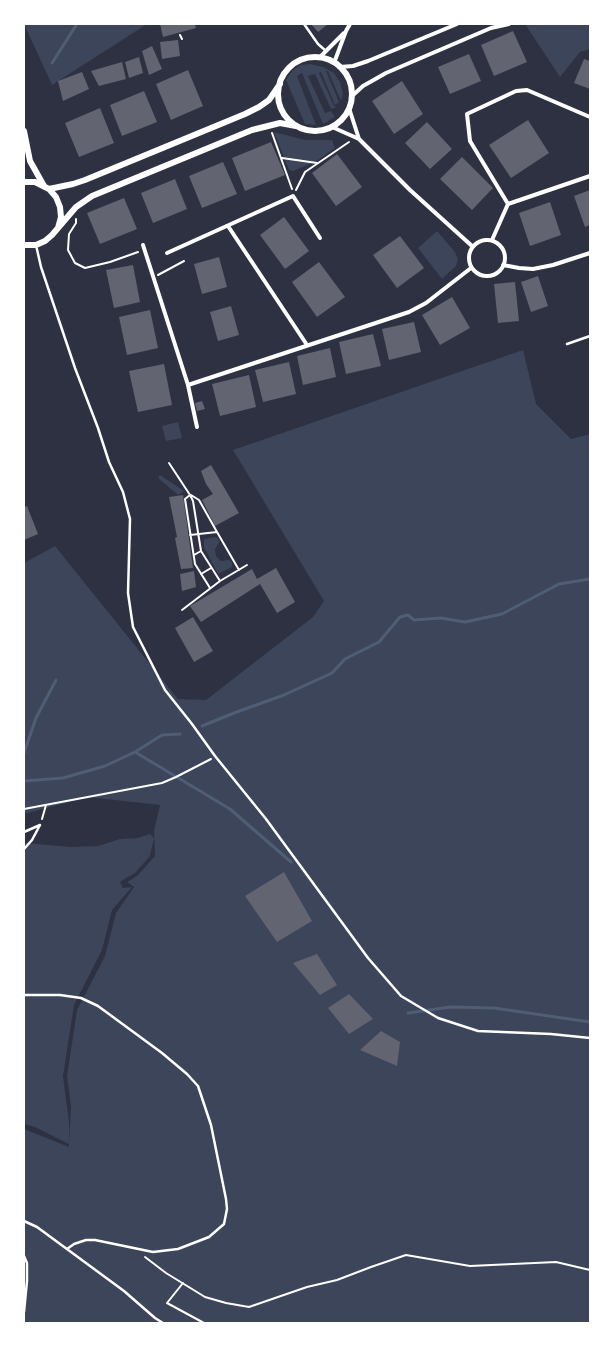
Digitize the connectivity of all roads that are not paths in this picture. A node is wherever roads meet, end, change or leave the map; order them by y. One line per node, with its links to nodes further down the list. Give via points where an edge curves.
1 (304, 24): 6 (lane)
2 (350, 24): 5 (street)
3 (457, 24): 9 (street, via 368,61)
4 (509, 24): 11 (street, via 491,28 386,73 363,86)
5 (346, 31): 6 (street); 8 (street)
6 (326, 51): 7 (street)
7 (319, 58): 8 (street); 10 (street, via 301,60 284,74)
8 (334, 63): 9 (street)
9 (340, 67): 11 (street, via 349,79)
10 (280, 84): 14 (street, via 280,106); 20 (street, via 269,100 245,114 86,180)
11 (352, 96): 12 (street)
12 (349, 108): 15 (street, via 342,119); 17 (street)
13 (590, 117): 21 (street, via 527,90 516,91 466,114 470,140)
14 (296, 126): 15 (street, via 318,131); 23 (street, via 280,122 252,130 92,196 76,207)
15 (332, 127): 17 (street)
16 (24, 133): 20 (street, via 30,161)
17 (359, 138): 28 (street, via 410,190)
18 (590, 176): 21 (street)
19 (24, 182): 20 (street, via 35,182)
20 (47, 187): 23 (street, via 56,197 60,207)
21 (508, 204): 25 (street)
22 (228, 226): 24 (street, via 293,196); 30 (street); 36 (street)
23 (58, 228): 27 (street, via 45,241)
24 (320, 238)
25 (492, 240): 28 (street, via 484,240); 32 (street, via 503,249)
26 (24, 245): 27 (street)
27 (36, 245): 42 (lane, via 40,267 74,368 123,492 130,519 128,593 133,627 165,690 266,819 368,958 401,996 438,1018 478,1031)
28 (472, 246): 33 (street, via 468,258)
29 (144, 247): 37 (street)
30 (167, 252)
31 (590, 253): 32 (street, via 533,269)
32 (503, 265): 33 (street, via 490,276 484,276)
33 (471, 268): 36 (street, via 426,303 409,312)
34 (590, 336): 35 (lane)
35 (567, 344)
36 (307, 345): 37 (street)
37 (188, 385): 38 (street)
38 (197, 427)
39 (24, 832): 40 (lane, via 40,825)
40 (24, 849)
41 (24, 995): 44 (lane, via 81,998 98,1006 187,1074 198,1086 209,1119 226,1199 224,1224 209,1237 178,1249 153,1252 86,1240)
42 (590, 1038)
43 (24, 1221): 44 (lane, via 37,1227)
44 (67, 1249): 47 (lane)
45 (24, 1256): 46 (lane, via 27,1263 27,1281)
46 (24, 1312)
47 (163, 1323)

